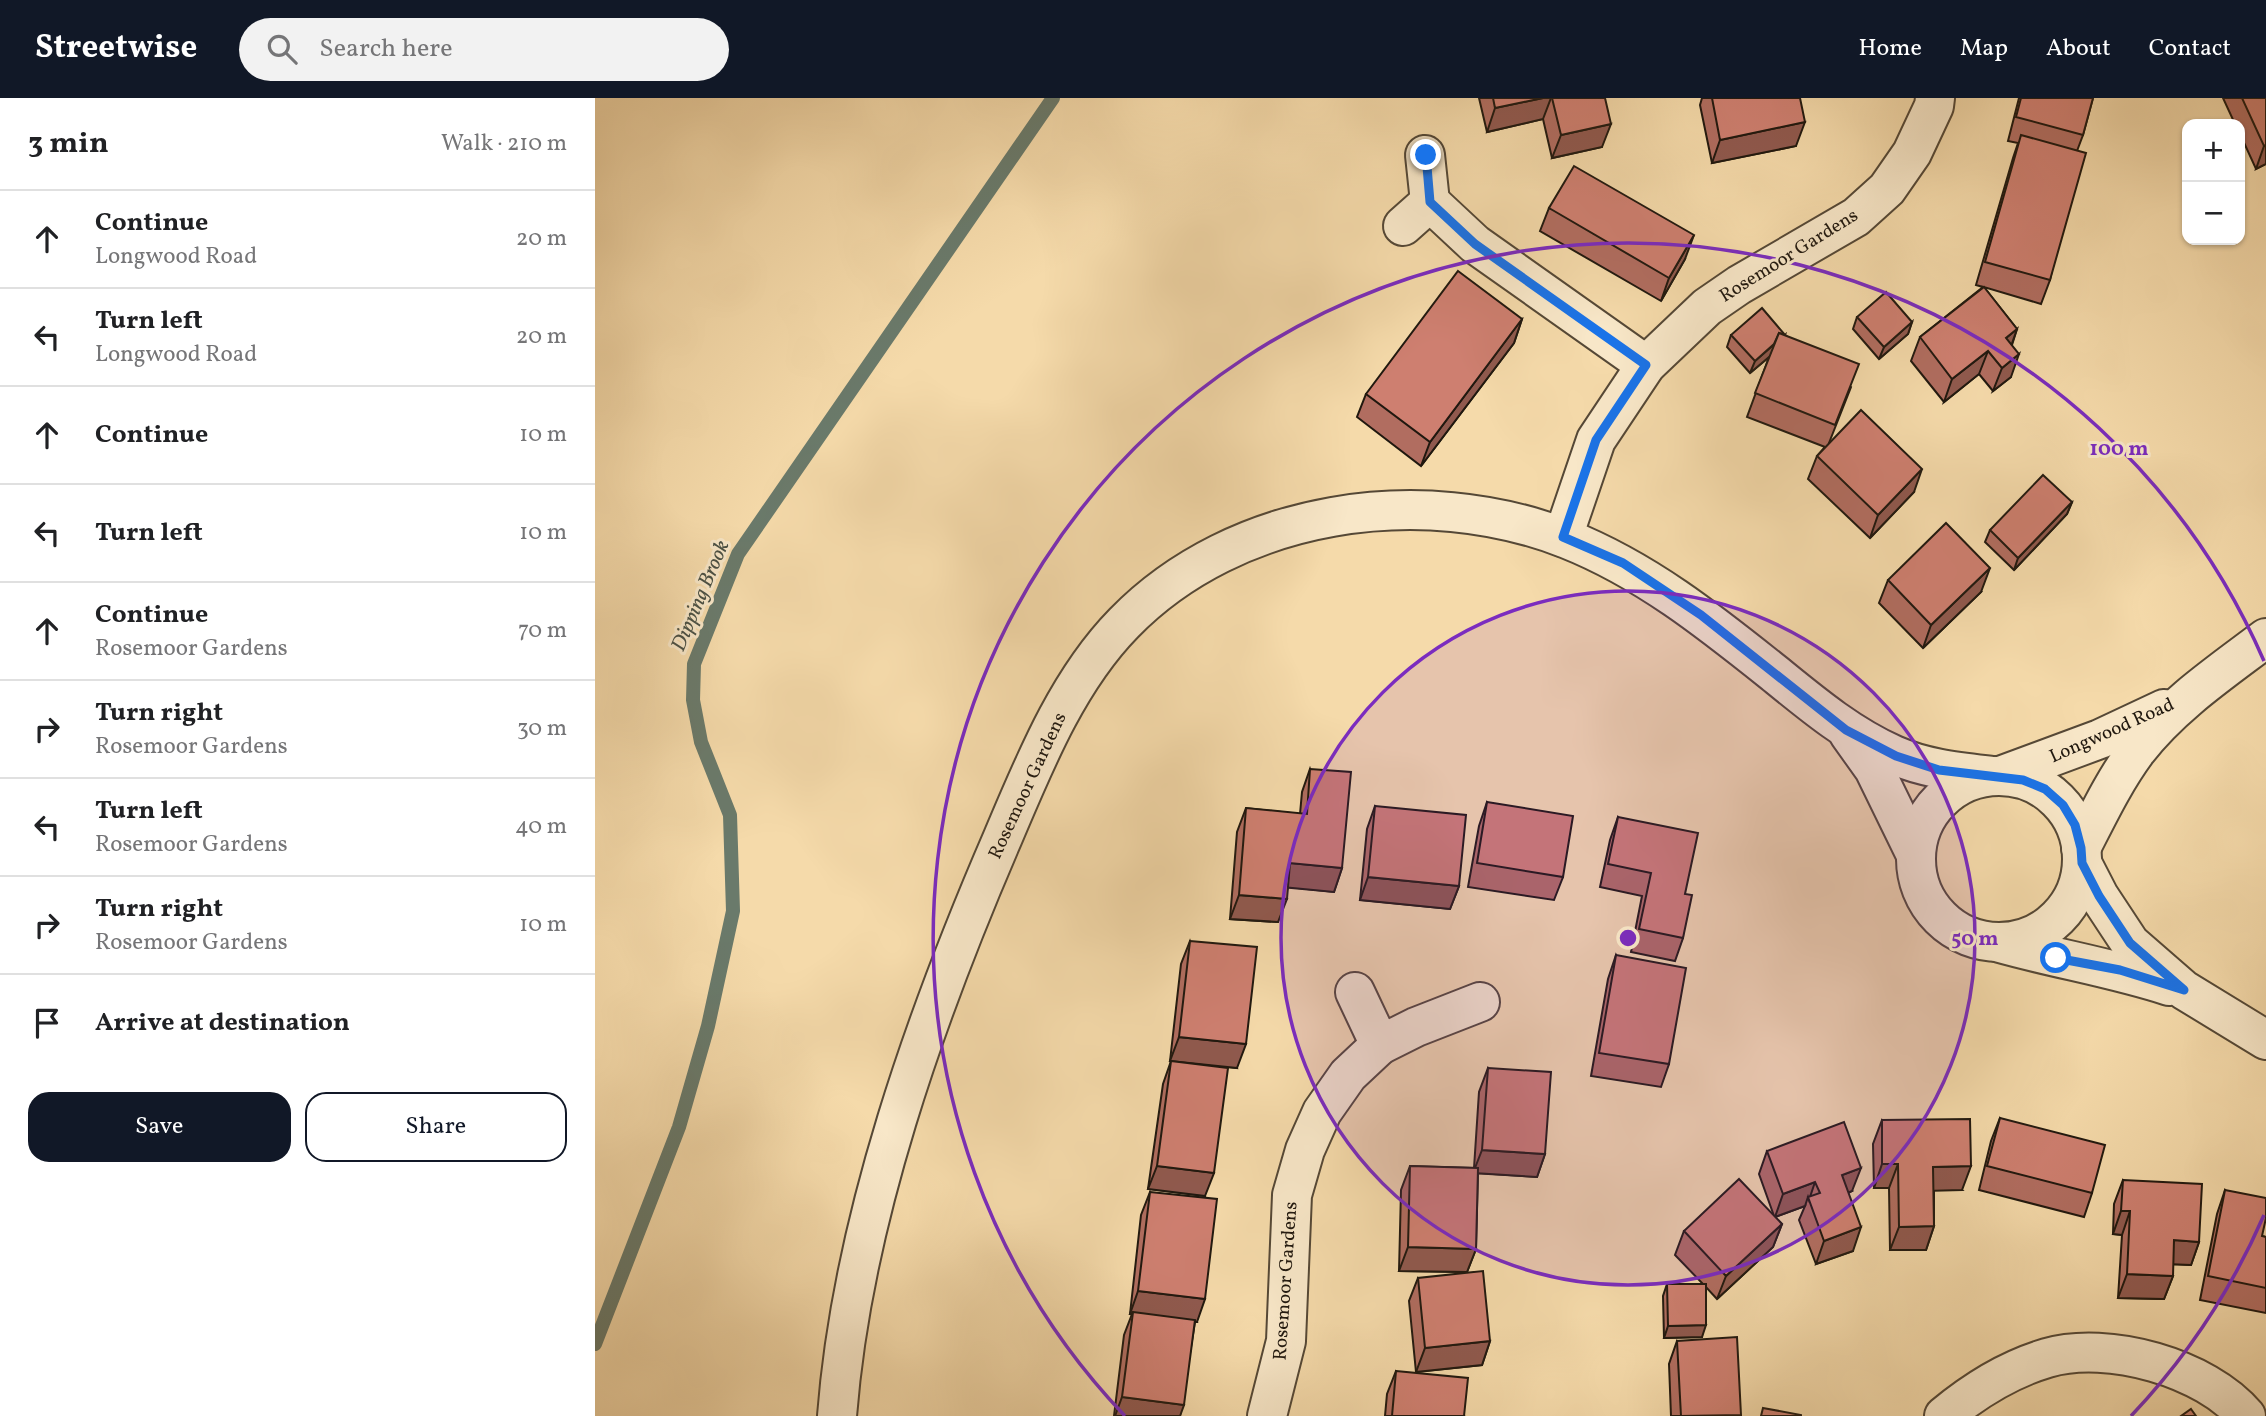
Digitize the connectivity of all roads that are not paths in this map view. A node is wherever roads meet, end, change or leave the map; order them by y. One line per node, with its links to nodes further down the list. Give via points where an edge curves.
1 (1935, 98): 3 (street, Rosemoor Gardens, via 1912,153 1887,189 1856,217 1707,307)
2 (1426, 155): 3 (street, via 1417,214 1475,244)
3 (1646, 365): 4 (street, Rosemoor Gardens, via 1596,440)
4 (1563, 537): 7 (street, Rosemoor Gardens, via 1623,563 1701,615); 17 (street, Rosemoor Gardens, via 1491,517 1424,511 1377,511 1328,519 1235,546 1190,570 1121,625 1067,702 1042,750 969,915 934,1010 874,1207 852,1305)
5 (2266, 638): 6 (street, Longwood Road)
6 (2185, 699): 8 (street, Longwood Road, via 2100,739); 10 (street, Longwood Road, via 2138,749 2113,785)
7 (1846, 730): 8 (street, Rosemoor Gardens, via 1896,756 1939,770); 9 (street, Rosemoor Gardens, via 1874,769)
8 (1996, 776): 9 (street, via 1969,781 1948,793 1931,810); 10 (street, via 2045,789 2063,805 2075,825)
9 (1916, 855): 11 (street, via 1918,882 1930,907 1949,926 1973,938)
10 (2082, 856): 11 (street, via 2077,888 2065,910 2047,928); 12 (street, via 2099,896 2130,943)
11 (2000, 943): 12 (street, via 2120,970)
12 (2184, 990): 15 (street)
13 (1355, 992): 16 (street)
14 (1480, 1002): 16 (street, Rosemoor Gardens)
15 (2266, 1040)
16 (1380, 1045): 18 (street, Rosemoor Gardens, via 1348,1075 1322,1112 1305,1150 1292,1195 1286,1341)
17 (837, 1416)
18 (1267, 1416)
19 (1944, 1416): 20 (street, via 2019,1368 2050,1357 2081,1354 2152,1361 2176,1370 2219,1390)
20 (2246, 1416)

